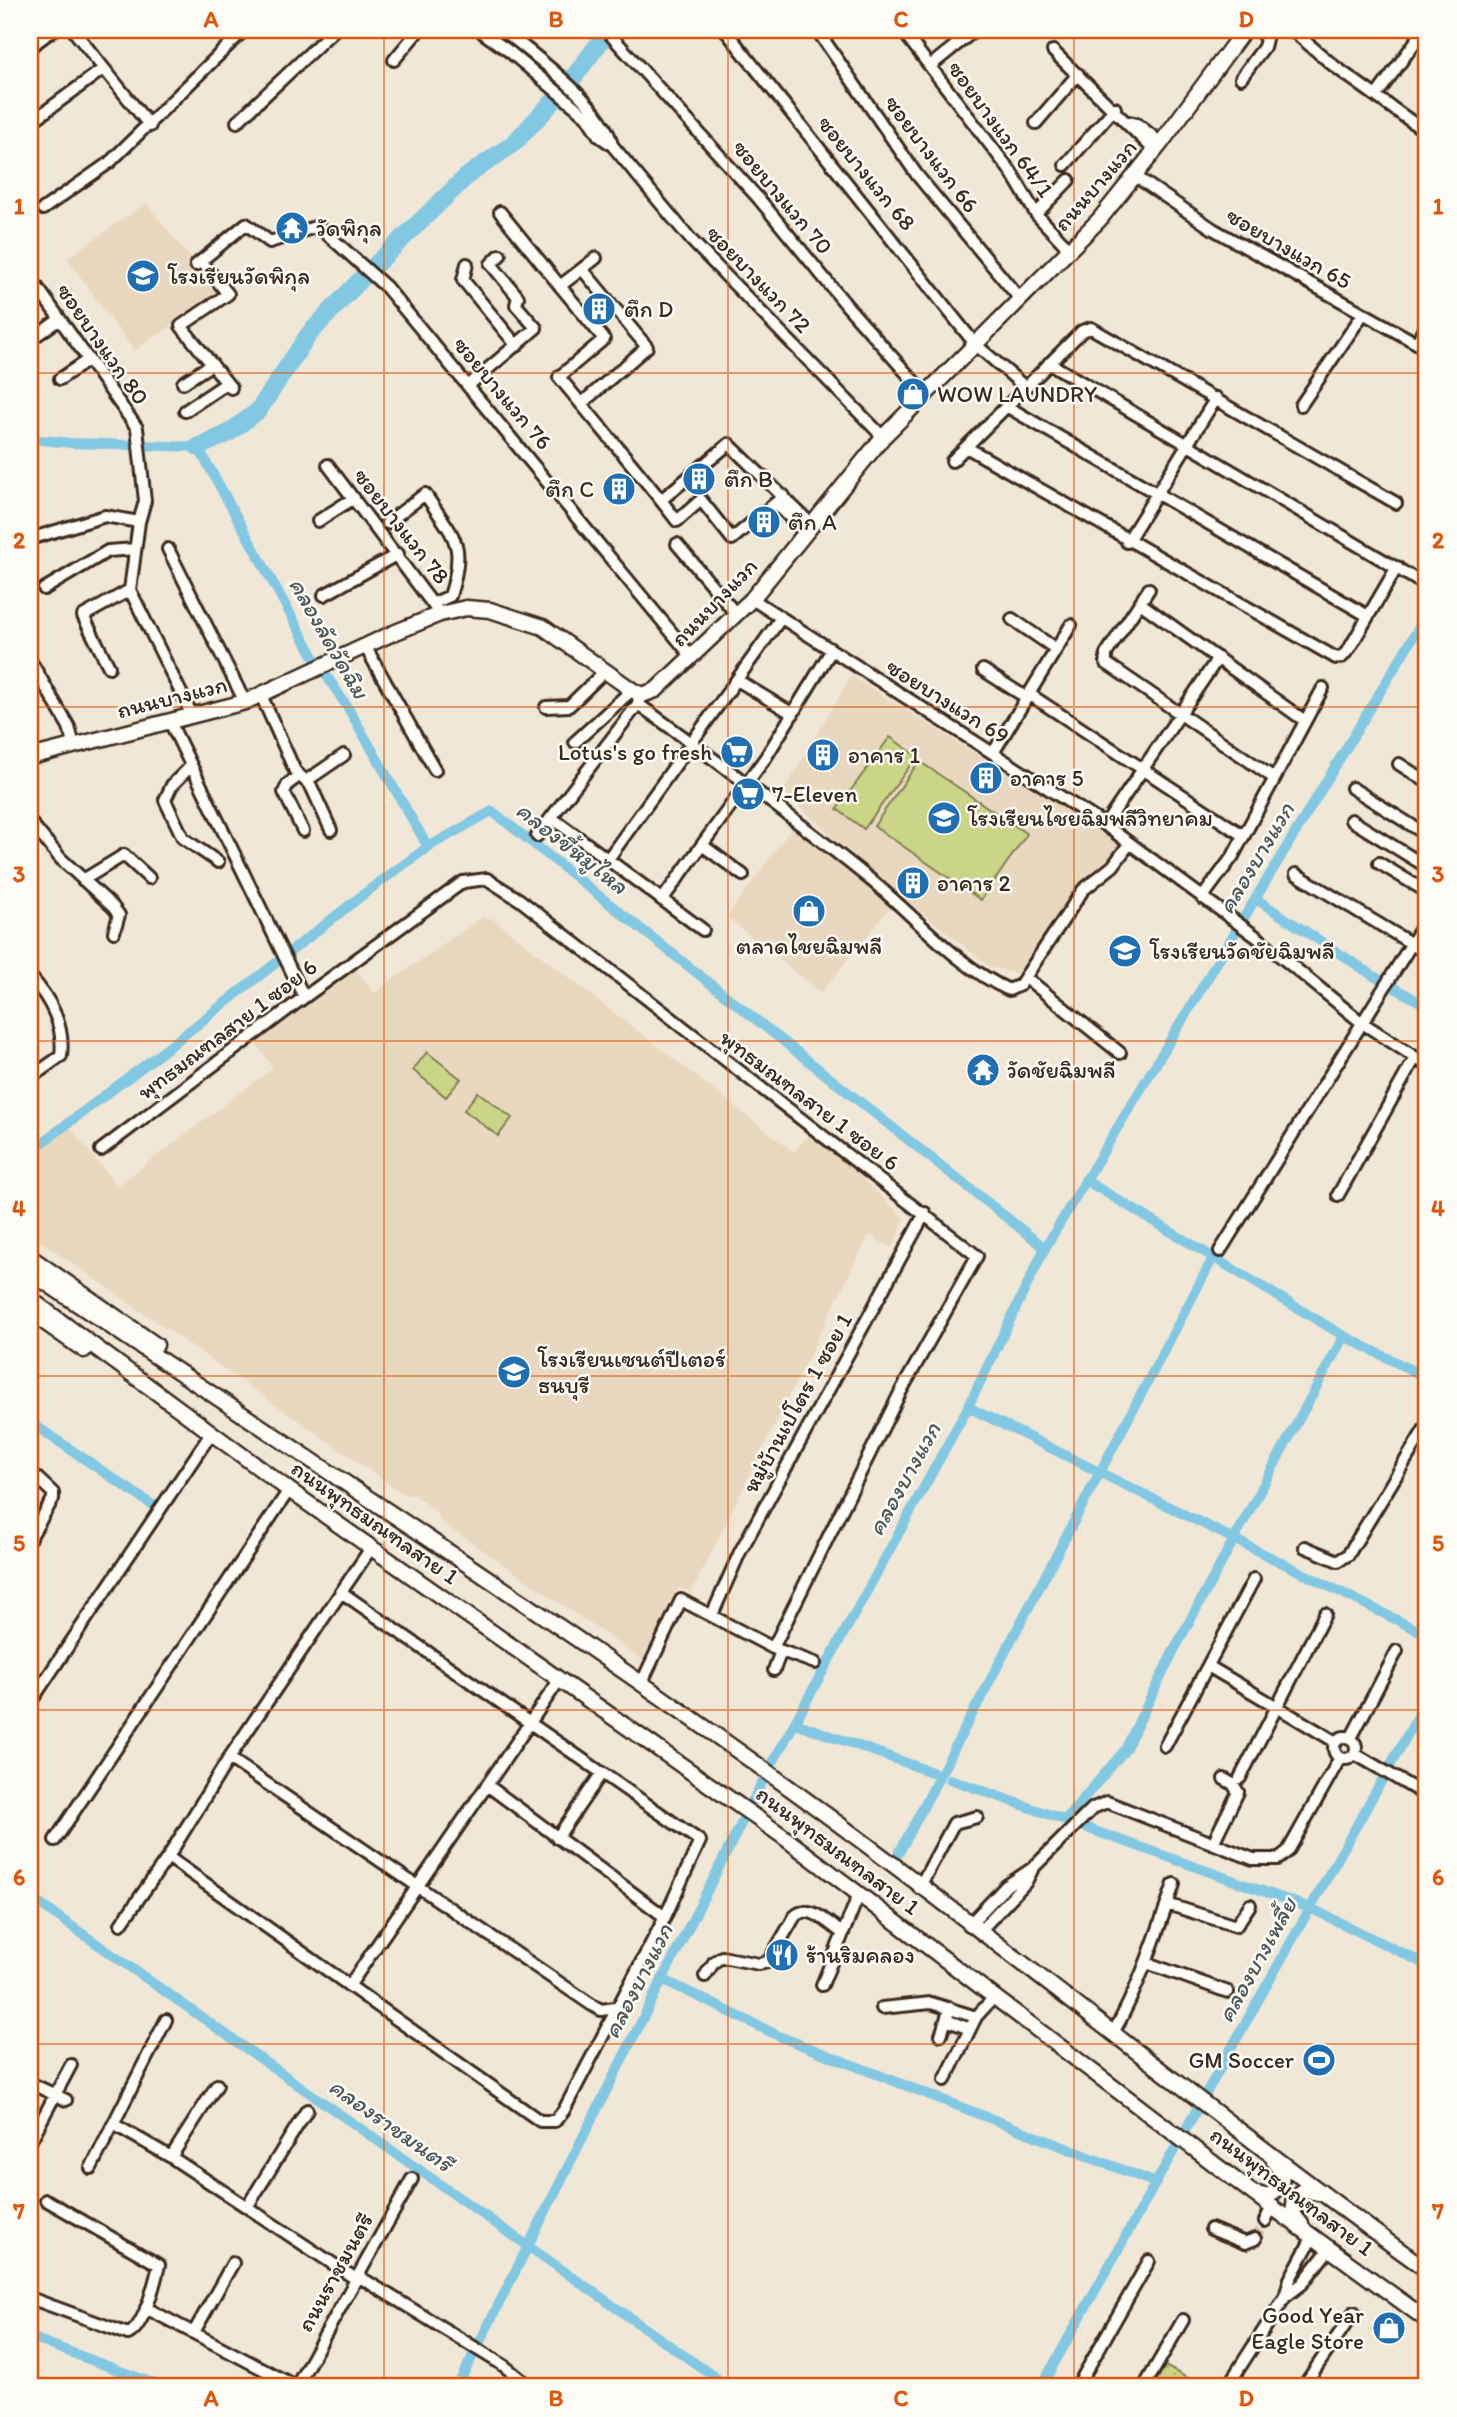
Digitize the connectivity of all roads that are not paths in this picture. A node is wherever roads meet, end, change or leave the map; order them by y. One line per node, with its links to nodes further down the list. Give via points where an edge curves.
1 (53, 30): 17 (street)
2 (73, 30): 21 (street)
3 (244, 30): 29 (street)
4 (334, 30): 26 (street)
5 (419, 30): 19 (street)
6 (503, 30): 31 (street, via 594,108 610,130)
7 (606, 30): 59 (street, ซอยบางแวก 70)
8 (724, 30): 49 (street, ซอยบางแวก 68)
9 (817, 30): 44 (street, ซอยบางแวก 66, via 917,175)
10 (902, 30): 20 (street, ซอยบางแวก 64/1)
11 (975, 30): 20 (street)
12 (1244, 30): 32 (main road, ถนนบางแวก)
13 (1259, 30): 23 (street, via 1266,38 1264,47)
14 (1292, 30): 24 (street)
15 (1424, 30): 24 (street)
16 (483, 33): 31 (street, ซอยบางแวก 72, via 587,117 599,136)
17 (30, 47)
18 (1053, 51): 22 (street)
19 (394, 60)
20 (930, 66): 38 (street, ซอยบางแวก 64/1, via 1018,181)
21 (103, 69): 27 (street); 29 (street)
22 (1078, 74): 25 (street); 28 (street)
23 (1241, 78)
24 (1376, 96): 30 (street)
25 (1115, 108): 32 (street, via 1131,131); 33 (street)
26 (237, 122)
27 (30, 123)
28 (1036, 123)
29 (150, 126): 36 (street, via 110,162)
30 (1419, 127)
31 (612, 145): 65 (street, ซอยบางแวก 72, via 692,241)
32 (1158, 147): 34 (main road, ถนนบางแวก)
33 (1065, 165)
34 (1135, 176): 39 (main road, ถนนบางแวก); 45 (street, ซอยบางแวก 65, via 1213,229)
35 (1069, 180): 38 (street)
36 (43, 209)
37 (500, 212): 43 (street)
38 (1036, 214): 39 (street, ซอยบางแวก 64/1)
39 (1070, 250): 44 (main road, ถนนบางแวก)
40 (500, 256): 50 (street, via 491,264 536,328)
41 (467, 264): 50 (street, via 464,280)
42 (30, 277): 46 (street, ซอยบางแวก 80)
43 (560, 286): 61 (street, via 604,339 559,376); 61 (street, via 589,263 647,347)
44 (1020, 299): 49 (main road, ถนนบางแวก)
45 (1363, 314): 51 (street, ซอยบางแวก 65); 62 (street)
46 (60, 319): 48 (street); 52 (street, ซอยบางแวก 80)
47 (1427, 323): 51 (street)
48 (30, 340)
49 (975, 344): 58 (street, ซอยบางแวก 68); 59 (main road, ถนนบางแวก)
50 (517, 346): 57 (street)
51 (1422, 346)
52 (88, 359): 55 (street); 76 (street, ซอยบางแวก 80, via 137,428 145,501)
53 (1049, 363): 58 (street); 60 (street, via 1091,328); 66 (street)
54 (212, 364): 56 (street); 57 (street, ซอยบางแวก 76, via 181,326 228,294 198,263 246,224 270,242 318,226 386,287); 64 (street, via 229,386)
55 (60, 379)
56 (183, 383)
57 (469, 385): 102 (street, ซอยบางแวก 76)
58 (1025, 387): 63 (street)
59 (926, 395): 65 (main road, ถนนบางแวก)
60 (1216, 398): 66 (street); 74 (street)
61 (581, 404): 72 (street)
62 (1301, 405)
63 (1006, 406): 67 (street); 70 (street)
64 (185, 411)
65 (883, 437): 78 (main road, ถนนบางแวก)
66 (1186, 446): 70 (street); 85 (street)
67 (966, 447): 68 (street); 80 (street)
68 (952, 461)
69 (328, 465): 71 (street, ซอยบางแวก 78)
70 (1156, 496): 80 (street); 95 (street)
71 (354, 498): 75 (street); 84 (street, ซอยบางแวก 78)
72 (661, 500): 73 (street, via 729,444); 73 (street, via 677,521 701,500 732,539)
73 (781, 500): 78 (street)
74 (1396, 503)
75 (318, 521)
76 (139, 522): 79 (street, via 105,516); 82 (street, ซอยบางแวก 80)
77 (387, 523): 93 (street, via 425,494 452,535 460,565 450,596)
78 (810, 530): 91 (main road, ถนนบางแวก)
79 (33, 538)
80 (1127, 542): 95 (street, via 1336,658 1344,655)
81 (677, 544): 94 (street)
82 (135, 549): 87 (street, via 108,551); 89 (street, ซอยบางแวก 80)
83 (168, 549): 113 (street)
84 (398, 554): 90 (street); 93 (street, ซอยบางแวก 78)
85 (1397, 567): 86 (street); 95 (street)
86 (1427, 586)
87 (44, 589)
88 (1149, 589): 92 (street)
89 (130, 590): 105 (street, via 83,616); 117 (street)
90 (324, 595)
91 (752, 598): 94 (main road, ถนนบางแวก); 96 (street, ซอยบางแวก 69)
92 (1140, 603): 103 (street); 116 (street, via 1105,659)
93 (437, 608): 99 (main road, ถนนบางแวก); 106 (main road, ถนนบางแวก, via 478,608 529,621)
94 (736, 614): 102 (main road, ถนนบางแวก)
95 (1368, 616)
96 (781, 618): 101 (street, ซอยบางแวก 69); 108 (street)
97 (1012, 619): 100 (street)
98 (1071, 625): 100 (street)
99 (365, 646): 110 (main road, ถนนบางแวก); 129 (street)
100 (1056, 649): 112 (street)
101 (831, 651): 115 (street); 123 (street, ซอยบางแวก 69)
102 (692, 657): 111 (main road, ถนนบางแวก, via 656,690)
103 (1219, 658): 116 (street); 118 (street)
104 (30, 660): 122 (street, via 69,727)
105 (109, 667)
106 (606, 670): 111 (main road, ถนนบางแวก); 114 (street, via 569,706)
107 (983, 670): 112 (street)
108 (737, 680): 115 (street); 121 (street)
109 (1323, 688): 118 (street)
110 (261, 695): 113 (main road, ถนนบางแวก); 131 (street)
111 (636, 696): 120 (street); 121 (street); 135 (street)
112 (1028, 696): 123 (street); 128 (street)
113 (245, 702): 117 (main road, ถนนบางแวก)
114 (546, 707)
115 (793, 714): 133 (street)
116 (1180, 714): 128 (street); 130 (street)
117 (192, 715): 119 (main road, ถนนบางแวก)
118 (1305, 720): 130 (street)
119 (170, 722): 122 (main road, ถนนบางแวก); 127 (street)
120 (575, 742)
121 (691, 744): 133 (street); 146 (street)
122 (74, 745): 125 (main road, ถนนบางแวก)
123 (993, 753): 138 (street, ซอยบางแวก 69)
124 (344, 755): 131 (street)
125 (30, 757)
126 (1399, 764): 132 (street)
127 (191, 766): 147 (street, via 172,785 165,800 183,838); 164 (street)
128 (1144, 769): 138 (street); 143 (street)
129 (435, 770)
130 (1274, 778): 143 (street)
131 (302, 779): 139 (street, via 288,784 284,792); 140 (street, via 311,786)
132 (1427, 782)
133 (746, 785): 145 (street); 163 (street, via 800,822 927,932 999,985 1013,991)
134 (1352, 788): 141 (street)
135 (552, 818): 142 (street); 146 (street)
136 (1351, 820): 149 (street)
137 (30, 822): 153 (street)
138 (1105, 825): 144 (street, ซอยบางแวก 69)
139 (303, 831)
140 (331, 831)
141 (1427, 835)
142 (537, 836)
143 (1244, 836): 155 (street)
144 (1129, 844): 155 (street, ซอยบางแวก 69); 163 (street, via 1113,866 1083,890)
145 (702, 845): 151 (street); 156 (street)
146 (608, 859): 156 (street)
147 (218, 862)
148 (1379, 863): 154 (street)
149 (1427, 867)
150 (1296, 874): 160 (street)
151 (743, 875)
152 (149, 878): 153 (street, via 124,855)
153 (83, 880): 159 (street, via 119,915)
154 (1427, 892)
155 (1202, 898): 165 (street, ซอยบางแวก 69)
156 (662, 900): 158 (street)
157 (1427, 919): 160 (street)
158 (703, 930)
159 (114, 932)
160 (1412, 944): 161 (street); 165 (street)
161 (1427, 953)
162 (30, 976): 169 (street, via 57,1013 62,1048 61,1056)
163 (1025, 977): 166 (street)
164 (303, 997): 170 (street, พุทธมณฑลสาย 1 ซอย 6); 172 (street, พุทธมณฑลสาย 1 ซอย 6, via 463,882 487,879)
165 (1361, 1022): 167 (street, ซอยบางแวก 69); 173 (street)
166 (1120, 1053)
167 (1415, 1058): 168 (street, ซอยบางแวก 69); 171 (street)
168 (1427, 1065)
169 (30, 1078)
170 (102, 1150)
171 (1338, 1195)
172 (925, 1213): 189 (street, หมู่บ้านเปโตร 1 ซอย 1, via 740,1552); 190 (street, พุทธมณฑลสาย 1 ซอย 6, via 977,1256 901,1391)
173 (1220, 1251)
174 (30, 1257): 178 (main road, ถนนพุทธมณฑลสาย 1, via 165,1351)
175 (30, 1272): 178 (main road, ถนนพุทธมณฑลสาย 1)
176 (30, 1299): 180 (main road, ถนนพุทธมณฑลสาย 1)
177 (30, 1312): 180 (main road, ถนนพุทธมณฑลสาย 1, via 139,1389)
178 (231, 1405): 196 (main road, ถนนพุทธมณฑลสาย 1)
179 (1427, 1425): 184 (street, via 1348,1555 1338,1561)
180 (212, 1432): 182 (main road, ถนนพุทธมณฑลสาย 1); 197 (street)
181 (36, 1477): 183 (street, via 54,1499)
182 (289, 1490): 185 (main road, ถนนพุทธมณฑลสาย 1); 214 (street)
183 (30, 1538)
184 (1305, 1547)
185 (371, 1548): 187 (street); 195 (main road, ถนนพุทธมณฑลสาย 1)
186 (1254, 1579): 193 (street)
187 (341, 1592): 199 (street); 204 (street)
188 (1325, 1614): 198 (street)
189 (712, 1615): 190 (street); 196 (street, via 681,1600)
190 (777, 1650): 192 (street); 194 (street)
191 (1397, 1651): 200 (street)
192 (815, 1663)
193 (1208, 1666): 198 (street); 202 (street)
194 (774, 1670)
195 (560, 1679): 199 (street); 220 (main road, ถนนพุทธมณฑลสาย 1)
196 (641, 1684): 219 (main road, ถนนพุทธมณฑลสาย 1, via 744,1755)
197 (30, 1703)
198 (1278, 1705): 201 (street); 207 (street)
199 (528, 1723): 206 (street); 210 (street)
200 (1351, 1738): 201 (street); 203 (street)
201 (1336, 1742): 205 (street)
202 (1165, 1746)
203 (1355, 1754): 205 (street); 211 (street)
204 (229, 1758): 216 (street); 218 (street)
205 (1340, 1758): 215 (street, via 1288,1852 1278,1859 1253,1859)
206 (601, 1773): 213 (street); 223 (street, via 700,1841)
207 (1240, 1778)
208 (1224, 1779): 215 (street, via 1238,1792)
209 (1427, 1780): 211 (street)
210 (487, 1785): 213 (street); 218 (street)
211 (1424, 1795)
212 (977, 1817): 219 (street, via 954,1823)
213 (557, 1838): 223 (street)
214 (55, 1840)
215 (1213, 1843): 225 (street, via 1107,1802 1006,1886)
216 (168, 1857): 224 (street); 230 (street)
217 (1174, 1884): 221 (street)
218 (418, 1888): 230 (street); 233 (street, via 592,2005 601,2010)
219 (919, 1888): 225 (main road, ถนนพุทธมณฑลสาย 1)
220 (859, 1894): 226 (street); 232 (main road, ถนนพุทธมณฑลสาย 1)
221 (1167, 1904): 222 (street, via 1236,1926); 227 (street)
222 (1250, 1905)
223 (665, 1917): 233 (street)
224 (121, 1924)
225 (974, 1929): 240 (main road, ถนนพุทธมณฑลสาย 1)
226 (841, 1932): 228 (street, via 802,1910 768,1962 722,1957); 229 (street)
227 (1147, 1963): 231 (street); 240 (street)
228 (705, 1976)
229 (821, 1985)
230 (349, 1986): 233 (street, via 546,2123 555,2121 564,2110)
231 (1228, 1992)
232 (995, 1996): 236 (street); 255 (main road, ถนนพุทธมณฑลสาย 1)
233 (615, 2008)
234 (882, 2008): 235 (street, via 920,2002)
235 (950, 2008): 236 (street); 238 (street)
236 (976, 2017): 239 (street)
237 (166, 2020): 249 (street)
238 (946, 2020): 239 (street); 241 (street)
239 (970, 2029): 243 (street)
240 (1113, 2033): 251 (main road, ถนนพุทธมณฑลสาย 1)
241 (941, 2035)
242 (71, 2065): 246 (street)
243 (946, 2080)
244 (30, 2083): 246 (street)
245 (217, 2085): 252 (street)
246 (54, 2094): 247 (street); 250 (street)
247 (66, 2100)
248 (307, 2110): 258 (street)
249 (116, 2125): 252 (street); 253 (street)
250 (30, 2142)
251 (1269, 2155): 255 (main road, via 1282,2172 1278,2191 1262,2196); 257 (main road, ถนนพุทธมณฑลสาย 1)
252 (172, 2157): 258 (street)
253 (91, 2168)
254 (412, 2179): 268 (street, ถนนราชมนตรี)
255 (1246, 2188): 259 (main road, ถนนพุทธมณฑลสาย 1)
256 (46, 2200): 271 (street, via 155,2260 159,2265)
257 (1331, 2200): 262 (main road, via 1311,2190 1295,2197 1293,2214); 267 (main road, ถนนพุทธมณฑลสาย 1)
258 (247, 2207): 268 (street)
259 (1272, 2207): 260 (street); 262 (main road, ถนนพุทธมณฑลสาย 1)
260 (1265, 2221)
261 (1210, 2229): 263 (street, via 1245,2242)
262 (1309, 2233): 264 (main road, ถนนพุทธมณฑลสาย 1); 269 (street)
263 (1255, 2239)
264 (1330, 2248): 269 (street, via 1303,2284); 274 (main road, ถนนพุทธมณฑลสาย 1)
265 (1149, 2261): 278 (street)
266 (233, 2263): 275 (street)
267 (1427, 2270)
268 (356, 2279): 276 (street, ถนนราชมนตรี); 277 (street, via 363,2279 503,2365)
269 (1285, 2297): 280 (street)
270 (30, 2298): 271 (street, via 128,2334 134,2332)
271 (146, 2308): 275 (street)
272 (1354, 2312): 281 (street)
273 (1183, 2320): 279 (street)
274 (1427, 2320)
275 (194, 2332): 276 (street)
276 (296, 2387)
277 (530, 2387)
278 (1077, 2387)
279 (1143, 2387)
280 (1227, 2387)
281 (1303, 2387)

